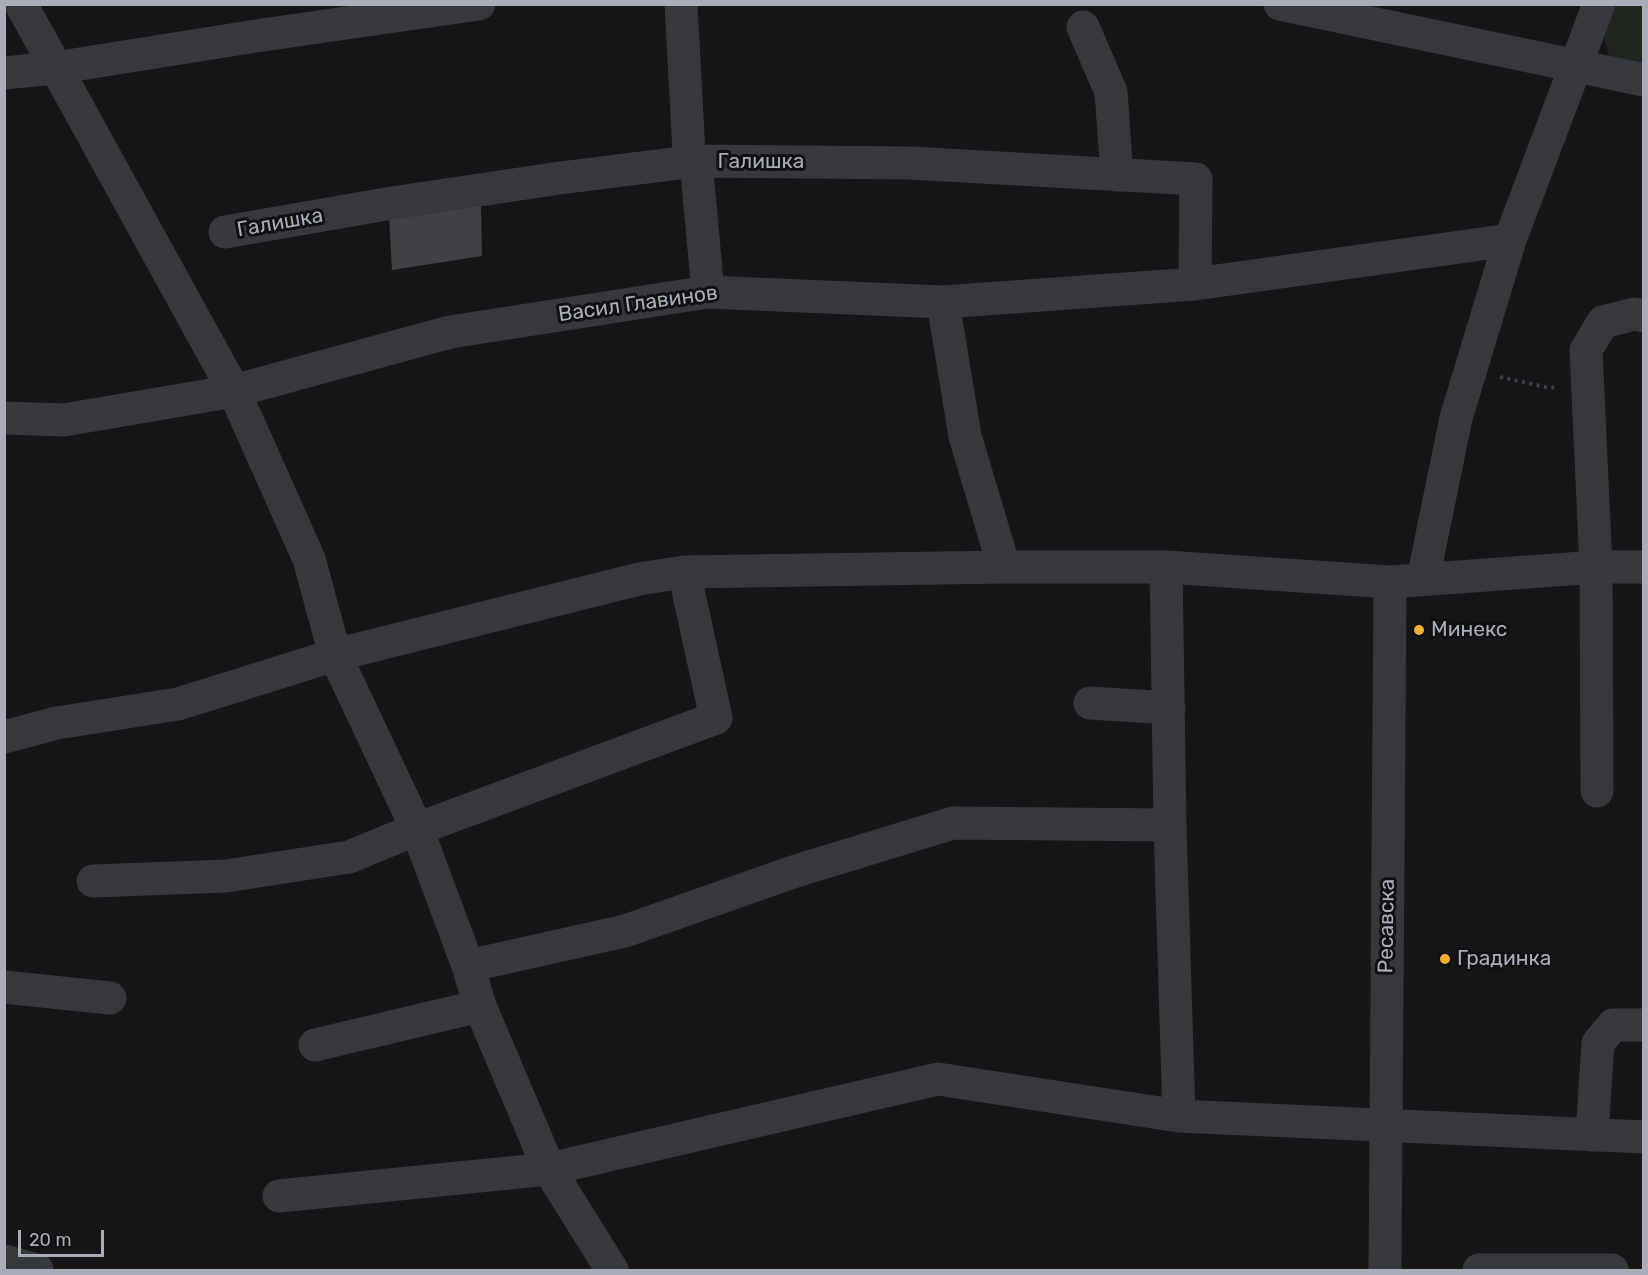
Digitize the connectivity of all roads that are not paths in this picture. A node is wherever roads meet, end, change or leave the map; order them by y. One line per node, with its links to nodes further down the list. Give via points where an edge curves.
1 (8, 4): 7 (street)
2 (21, 4): 10 (street)
3 (479, 4): 10 (street)
4 (681, 4): 13 (street, via 689,153)
5 (1280, 4): 9 (street)
6 (1599, 4): 9 (street)
7 (4, 8)
8 (1083, 27): 14 (street, via 1111,92)
9 (1577, 66): 12 (street); 16 (street)
10 (55, 68): 11 (street); 21 (street)
11 (4, 73)
12 (1644, 80)
13 (696, 161): 14 (street, Галишка, via 910,163); 15 (street, Галишка, via 403,201); 18 (street)
14 (1118, 175): 17 (street, Галишка, via 1196,179)
15 (225, 232)
16 (1510, 240): 17 (street, Васил Главинов); 28 (street, via 1456,418)
17 (1195, 284): 19 (street, Васил Главинов)
18 (708, 292): 19 (street, Васил Главинов); 21 (street, Васил Главинов, via 450,332)
19 (943, 302): 23 (street, via 965,436)
20 (1644, 316): 25 (street, via 1634,314 1603,322 1586,350)
21 (234, 391): 22 (street, Васил Главинов, via 64,420); 30 (street, via 309,559)
22 (4, 418)
23 (1004, 567): 24 (street); 27 (street)
24 (1166, 567): 29 (street); 32 (street)
25 (1596, 567): 26 (street); 28 (street); 34 (street)
26 (1644, 567)
27 (684, 572): 30 (street, via 639,579); 36 (street, via 716,718)
28 (1423, 579): 29 (street)
29 (1390, 582): 45 (street, Ресавска)
30 (335, 655): 33 (street, via 178,704 57,723); 36 (street)
31 (1090, 703): 32 (street)
32 (1169, 708): 35 (street)
33 (4, 737)
34 (1597, 791)
35 (1170, 825): 38 (street, via 953,823 796,871 625,931); 44 (street)
36 (417, 829): 37 (street, via 349,857 226,876); 38 (street)
37 (93, 881)
38 (468, 966): 41 (street)
39 (4, 987): 40 (street)
40 (110, 998)
41 (480, 1006): 43 (street); 48 (street)
42 (1644, 1025): 46 (street, via 1613,1025 1598,1043)
43 (315, 1045)
44 (1179, 1116): 45 (street); 48 (street, via 938,1079)
45 (1385, 1126): 46 (street); 53 (street, Ресавска)
46 (1592, 1135): 47 (street)
47 (1644, 1137)
48 (549, 1169): 49 (street); 52 (street)
49 (279, 1196)
50 (4, 1261): 51 (street)
51 (37, 1270)
52 (612, 1270)
53 (1385, 1270)
54 (1479, 1270): 55 (street)
55 (1612, 1270)

